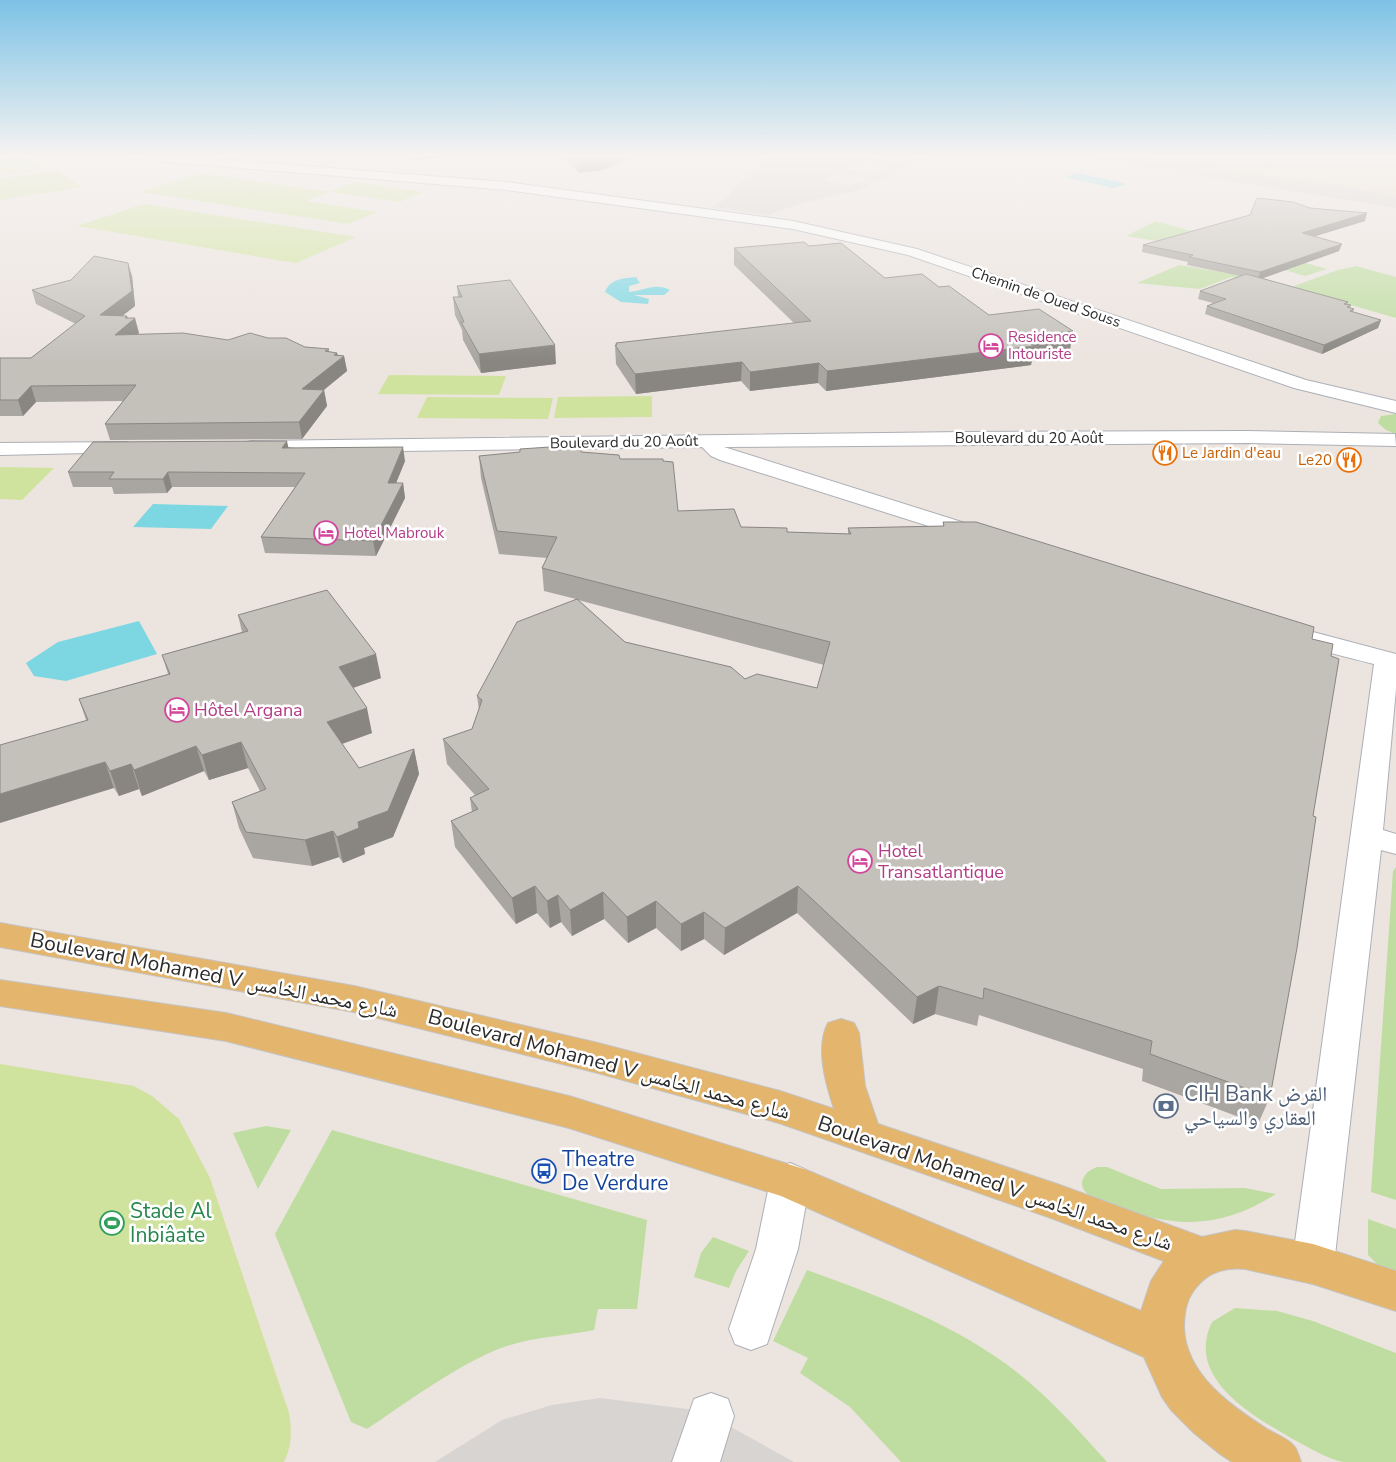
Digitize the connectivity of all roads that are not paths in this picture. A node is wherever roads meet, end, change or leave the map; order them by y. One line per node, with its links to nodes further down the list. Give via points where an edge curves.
1 (782, 224): 2 (street, Chemin de Oued Souss, via 912,252)
2 (1300, 384): 3 (street, Chemin de Oued Souss); 4 (street, Chemin de Oued Souss)
3 (1396, 408): 4 (street, via 1372,412)
4 (1363, 421): 5 (street, Boulevard du 20 Août); 6 (street, Chemin de Oued Souss, via 1374,431)
5 (1247, 437): 6 (street, Boulevard du 20 Août); 7 (street, Boulevard du 20 Août)
6 (1396, 440)
7 (706, 441): 8 (street, Boulevard du 20 Août); 11 (street, via 727,456)
8 (235, 447)
9 (148, 448): 10 (street)
10 (0, 449)
11 (998, 541)
12 (1258, 621): 13 (street)
13 (1392, 661): 14 (street, via 1379,708)
14 (1381, 840): 21 (street, via 1321,1183)
15 (0, 935): 18 (main road, Boulevard Mohamed V شارع محمد الخامس, via 354,999 617,1064 780,1108)
16 (0, 993): 19 (main road, via 226,1027 569,1112)
17 (841, 1033): 18 (main road, via 841,1066 848,1101)
18 (864, 1136): 20 (main road, Boulevard Mohamed V شارع محمد الخامس, via 1057,1202)
19 (790, 1181): 23 (street, via 777,1249); 24 (main road)
20 (1201, 1256): 21 (main road, Boulevard Mohamed V شارع محمد الخامس, via 1235,1250); 24 (main road, Boulevard Mohamed V شارع محمد الخامس, via 1176,1276 1162,1305)
21 (1313, 1264): 22 (main road, Boulevard Mohamed V شارع محمد الخامس)
22 (1396, 1291)
23 (752, 1329)
24 (1162, 1342): 27 (main road, Boulevard Mohamed V شارع محمد الخامس, via 1178,1381 1208,1416)
25 (711, 1416): 26 (street)
26 (696, 1462)
27 (1277, 1462)

